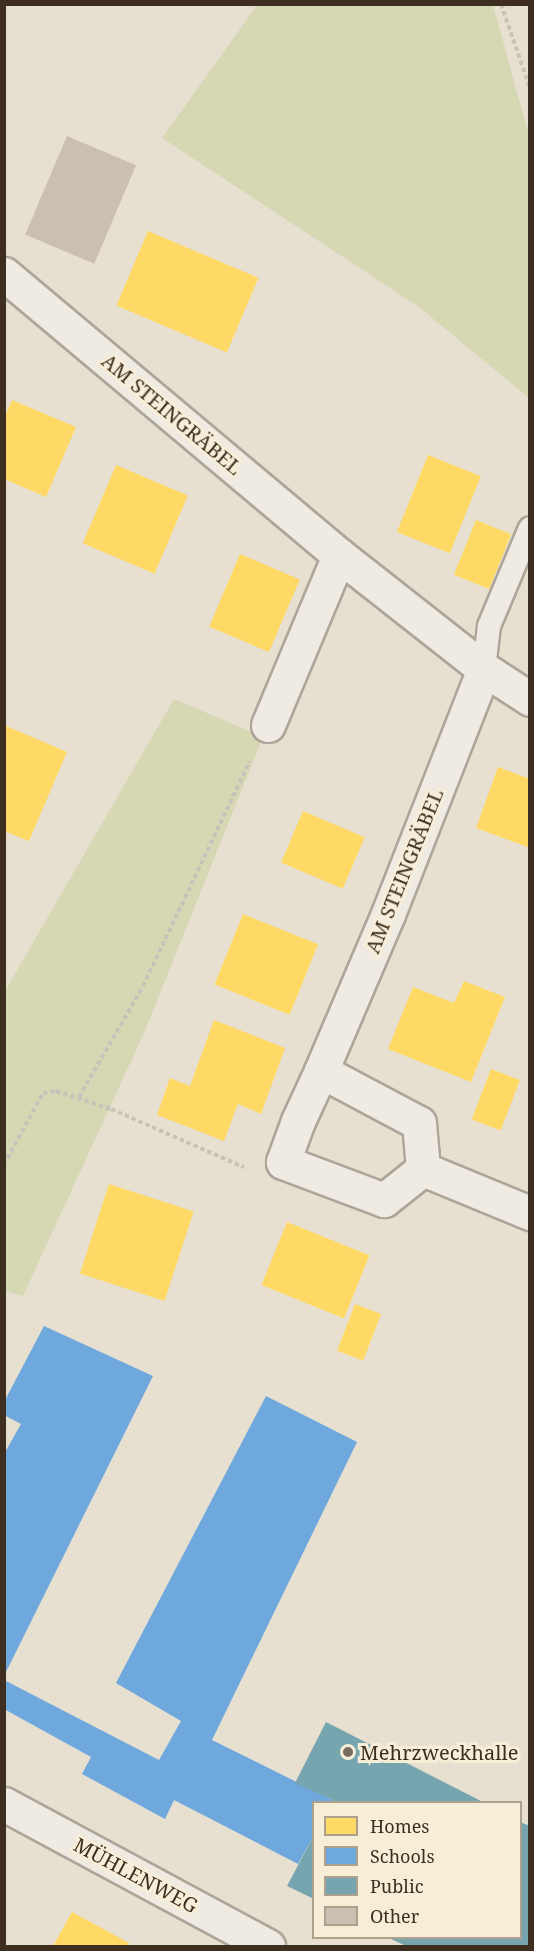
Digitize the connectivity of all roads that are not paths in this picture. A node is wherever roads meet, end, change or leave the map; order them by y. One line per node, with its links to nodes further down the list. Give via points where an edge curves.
1 (4, 274): 3 (street, AM STEINGRÄBEL)
2 (530, 528): 4 (lane, via 489,626)
3 (339, 555): 4 (street, AM STEINGRÄBEL); 6 (street)
4 (484, 669): 5 (street, AM STEINGRÄBEL); 7 (street, AM STEINGRÄBEL, via 388,914)
5 (530, 699)
6 (268, 725)
7 (321, 1071): 8 (street, via 419,1123); 8 (street, AM STEINGRÄBEL, via 297,1120 283,1162 384,1200)
8 (423, 1169): 9 (street)
9 (530, 1213)
10 (4, 1804): 11 (street, MÜHLENWEG)
11 (268, 1947)

